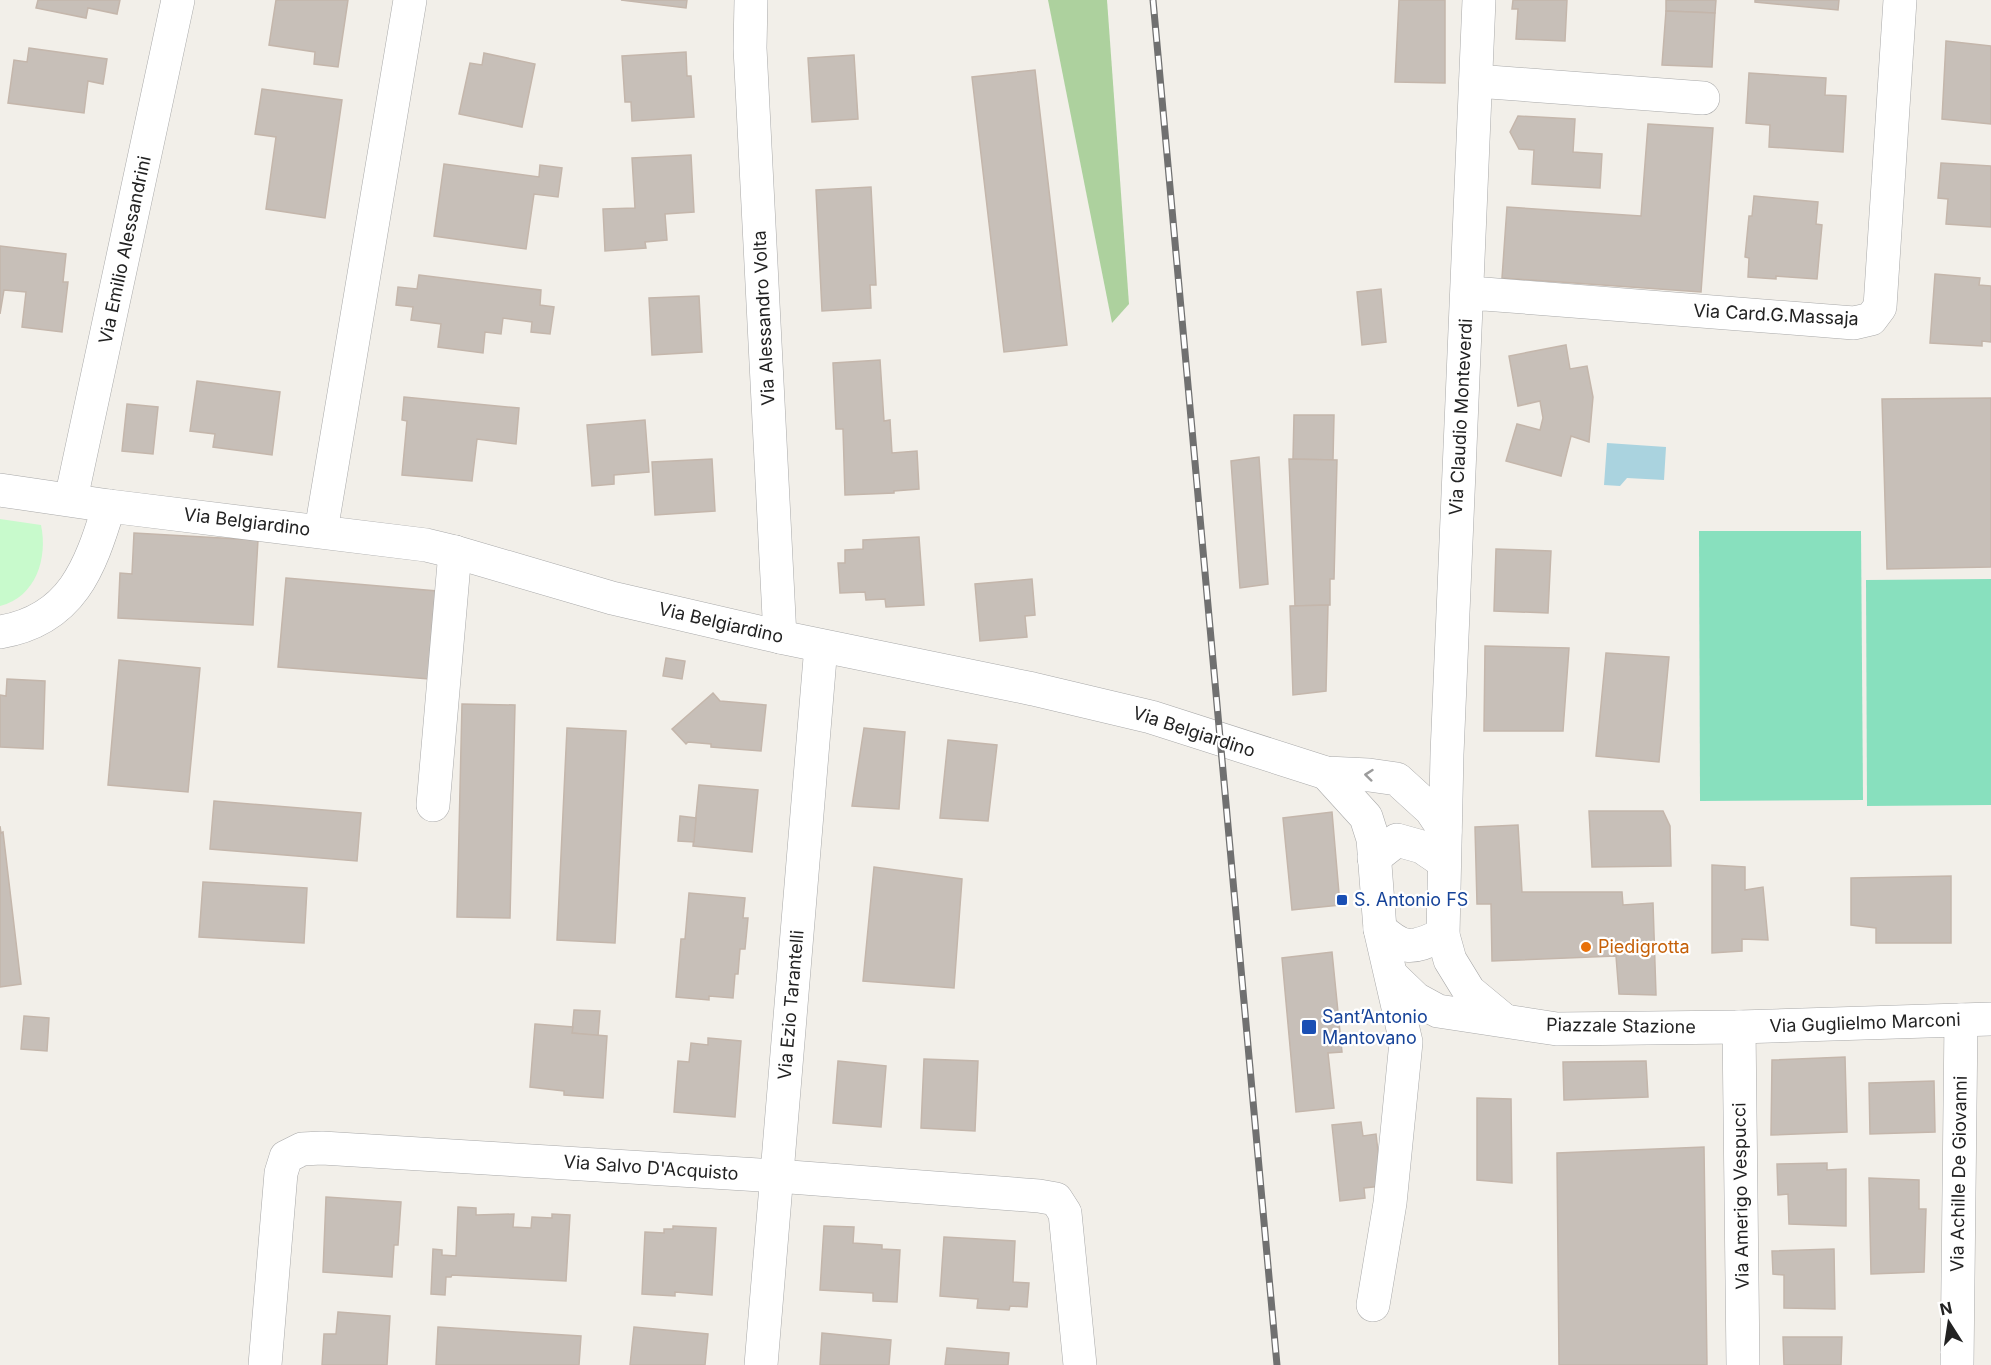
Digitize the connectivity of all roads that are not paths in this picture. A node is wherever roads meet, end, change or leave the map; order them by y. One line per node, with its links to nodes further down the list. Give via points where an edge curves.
1 (178, 0): 10 (street, Via Emilio Alessandrini)
2 (410, 0): 12 (street)
3 (751, 0): 15 (street, Via Alessandro Volta, via 750,48)
4 (1479, 0): 6 (street, Via Claudio Monteverdi)
5 (1900, 0): 8 (street, Via Card.G.Massaja, via 1880,307 1871,319 1854,323)
6 (1476, 81): 7 (street); 8 (street, Via Claudio Monteverdi)
7 (1703, 98)
8 (1467, 295): 17 (street, Via Claudio Monteverdi)
9 (0, 490): 10 (street, Via Belgiardino)
10 (71, 500): 11 (street, Via Belgiardino)
11 (110, 506): 12 (street, Via Belgiardino); 14 (street, via 95,552 83,578 68,597 33,624)
12 (321, 531): 13 (street, Via Belgiardino)
13 (455, 552): 15 (street, Via Belgiardino, via 612,598); 20 (street)
14 (0, 632)
15 (780, 637): 16 (street, Via Belgiardino)
16 (821, 646): 18 (street, Via Belgiardino, via 1151,717); 32 (street, Via Ezio Tarantelli)
17 (1447, 754): 19 (street); 21 (street)
18 (1326, 773): 19 (street, one-way to 18, via 1397,779); 22 (street, via 1366,817)
19 (1408, 790): 21 (street, via 1431,810); 22 (street, via 1383,817)
20 (433, 805)
21 (1445, 846): 22 (street, via 1422,847 1397,840); 24 (street)
22 (1374, 858): 23 (street)
23 (1380, 929): 24 (street, via 1396,943 1416,946); 25 (street)
24 (1443, 935): 26 (street, via 1450,960)
25 (1392, 976): 27 (street, Piazzale Stazione, via 1416,999); 31 (street)
26 (1461, 978): 27 (street, via 1453,997); 28 (street, via 1469,991)
27 (1438, 1011): 28 (street, Piazzale Stazione); 31 (street)
28 (1504, 1020): 30 (street, Piazzale Stazione, via 1557,1029)
29 (1976, 1020): 30 (street, Via Guglielmo Marconi); 38 (street, Via Achille De Giovanni)
30 (1739, 1027): 37 (street, Via Amerigo Vespucci)
31 (1406, 1041): 33 (street, via 1390,1203)
32 (777, 1176): 34 (street, Via Salvo D'Acquisto, via 302,1149 286,1157 281,1173); 35 (street, Via Ezio Tarantelli); 36 (street, Via Salvo D'Acquisto, via 1056,1199 1065,1213)
33 (1373, 1305)
34 (266, 1365)
35 (761, 1365)
36 (1080, 1365)
37 (1743, 1365)
38 (1957, 1365)

